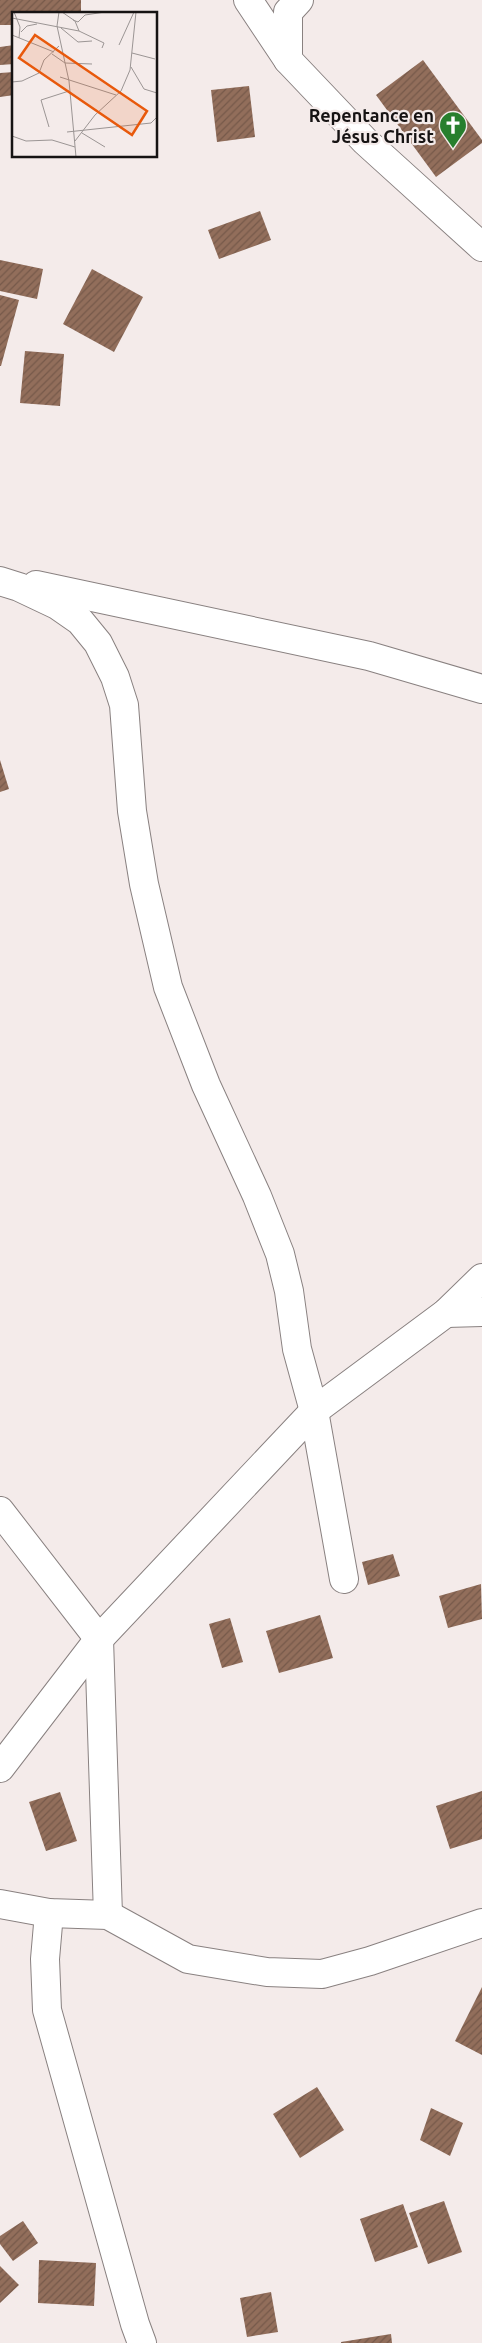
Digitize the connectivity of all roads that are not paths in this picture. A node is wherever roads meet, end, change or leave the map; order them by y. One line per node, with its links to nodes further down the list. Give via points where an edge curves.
1 (248, 0): 3 (street)
2 (299, 0): 3 (street, via 288,12)
3 (288, 60): 4 (street, via 364,141)
4 (482, 247)
5 (0, 579): 6 (street, via 369,656); 10 (street, via 56,605 80,621 98,643 115,677 124,705 132,811 144,884 168,987 206,1085 280,1254 289,1290 297,1349)
6 (482, 689)
7 (482, 1279): 9 (street)
8 (482, 1312): 9 (street)
9 (446, 1313): 10 (street)
10 (314, 1411): 12 (street); 13 (street)
11 (0, 1511): 13 (street)
12 (344, 1579)
13 (99, 1639): 14 (street); 17 (street)
14 (0, 1768)
15 (0, 1904): 16 (street)
16 (49, 1913): 17 (street); 19 (street, via 45,1959 47,2010)
17 (108, 1915): 18 (street, via 188,1959 267,1972 322,1974)
18 (482, 1924)
19 (142, 2343)

